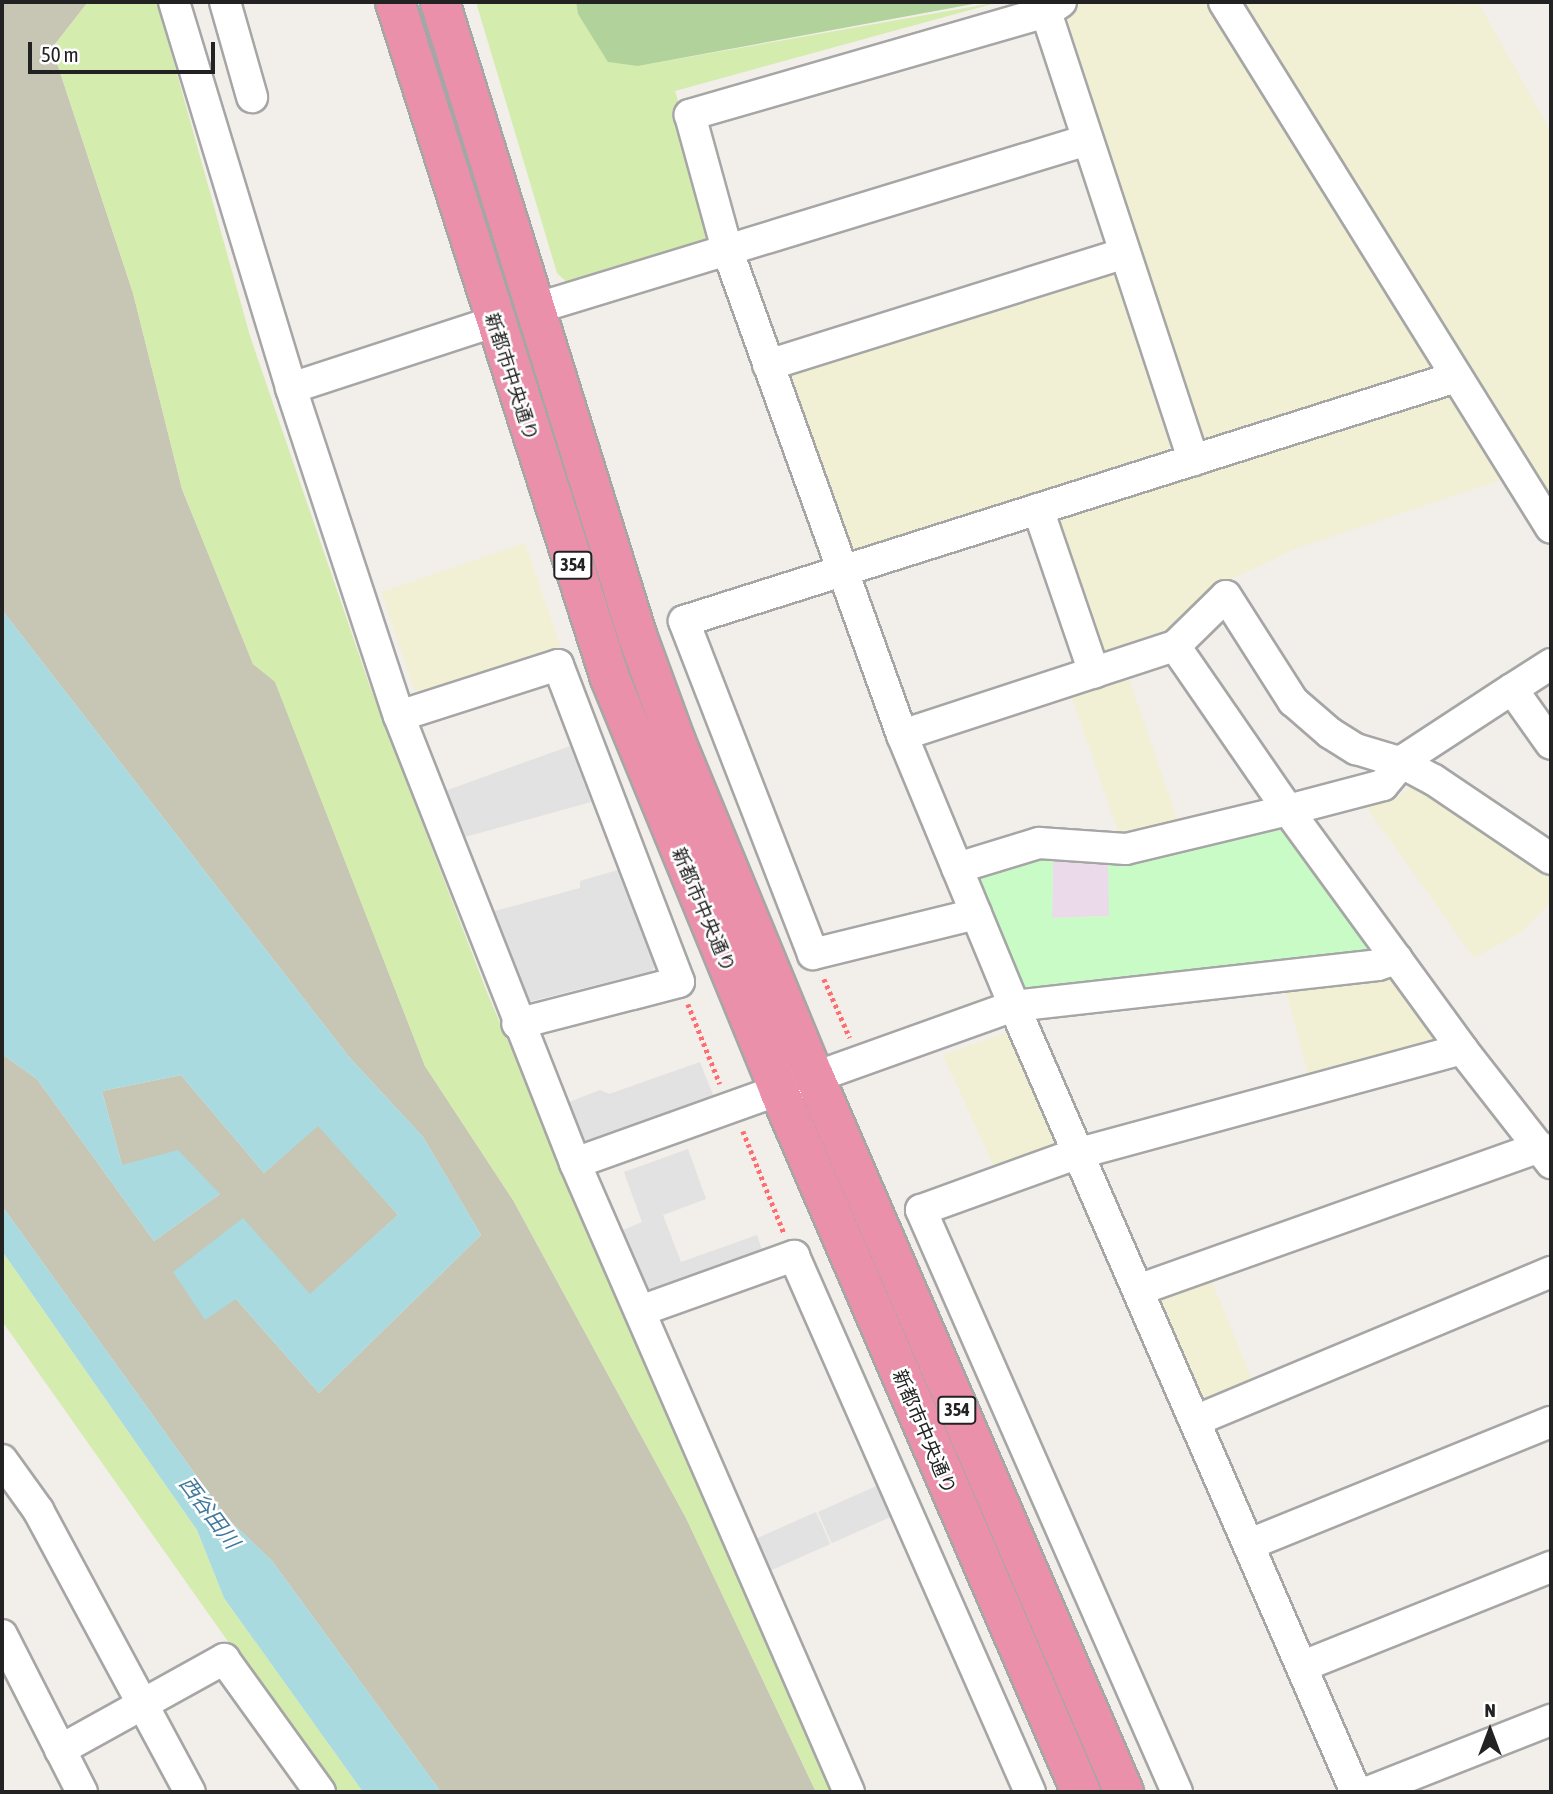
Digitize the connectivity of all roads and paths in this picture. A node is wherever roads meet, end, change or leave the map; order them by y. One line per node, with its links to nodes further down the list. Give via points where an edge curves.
1 (174, 2): 15 (street)
2 (225, 2): 7 (street)
3 (395, 2): 12 (highway, 新都市中央通り / 354)
4 (440, 2): 11 (highway, 新都市中央通り / 354)
5 (1224, 2): 14 (street)
6 (1054, 7): 8 (street); 9 (street, via 690,115)
7 (252, 97)
8 (1087, 140): 9 (street); 10 (street)
9 (727, 249): 11 (street); 13 (street)
10 (1123, 254): 13 (street); 16 (street)
11 (534, 309): 39 (highway, 新都市中央通り / 354, via 641,648)
12 (493, 322): 15 (street); 40 (highway, 新都市中央通り / 354, via 610,678)
13 (768, 365): 19 (street)
14 (1456, 377): 16 (street); 18 (street)
15 (291, 388): 24 (street)
16 (1193, 460): 17 (street)
17 (1038, 509): 19 (street); 22 (street)
18 (1551, 528)
19 (841, 573): 25 (street); 32 (street, via 684,621)
20 (1175, 646): 22 (street); 27 (street, via 1226,596 1293,701 1307,715 1356,749); 28 (street)
21 (1551, 664): 23 (street)
22 (1094, 673): 25 (street)
23 (1512, 689): 26 (street); 27 (street)
24 (400, 716): 34 (street, via 558,665); 36 (street)
25 (902, 735): 30 (street)
26 (1551, 744)
27 (1402, 763): 28 (street, via 1383,785); 29 (street)
28 (1288, 810): 30 (street, via 1126,849 1039,843); 33 (street)
29 (1551, 859)
30 (957, 868): 31 (street)
31 (976, 914): 32 (street); 35 (street)
32 (813, 954): 37 (path)
33 (1397, 959): 35 (street, via 1378,965); 38 (street)
34 (679, 982): 36 (street); 41 (path)
35 (1014, 1006): 39 (street); 43 (street)
36 (517, 1024): 45 (street)
37 (853, 1045)
38 (1462, 1049): 43 (street); 44 (street)
39 (815, 1078): 40 (street); 66 (highway, 新都市中央通り / 354)
40 (779, 1091): 45 (street); 65 (highway, 新都市中央通り / 354)
41 (724, 1093)
42 (739, 1122): 46 (path)
43 (1076, 1154): 48 (street); 67 (street, via 921,1210)
44 (1545, 1155): 48 (street)
45 (575, 1163): 49 (street)
46 (794, 1256): 49 (street); 64 (street)
47 (1551, 1272): 50 (street)
48 (1138, 1290): 50 (street)
49 (640, 1311): 63 (street)
50 (1196, 1420): 53 (street)
51 (1551, 1422): 53 (street)
52 (2, 1460): 57 (street, via 37,1510)
53 (1250, 1544): 56 (street)
54 (1551, 1567): 56 (street)
55 (2, 1635): 59 (street)
56 (1303, 1666): 68 (street)
57 (142, 1704): 59 (street); 61 (street); 62 (street, via 224,1659)
58 (1551, 1720): 69 (street)
59 (60, 1750): 60 (street)
60 (82, 1792)
61 (190, 1792)
62 (320, 1792)
63 (849, 1792)
64 (1030, 1792)
65 (1081, 1792)
66 (1124, 1792)
67 (1177, 1792)
68 (1356, 1792)
69 (1368, 1792)

